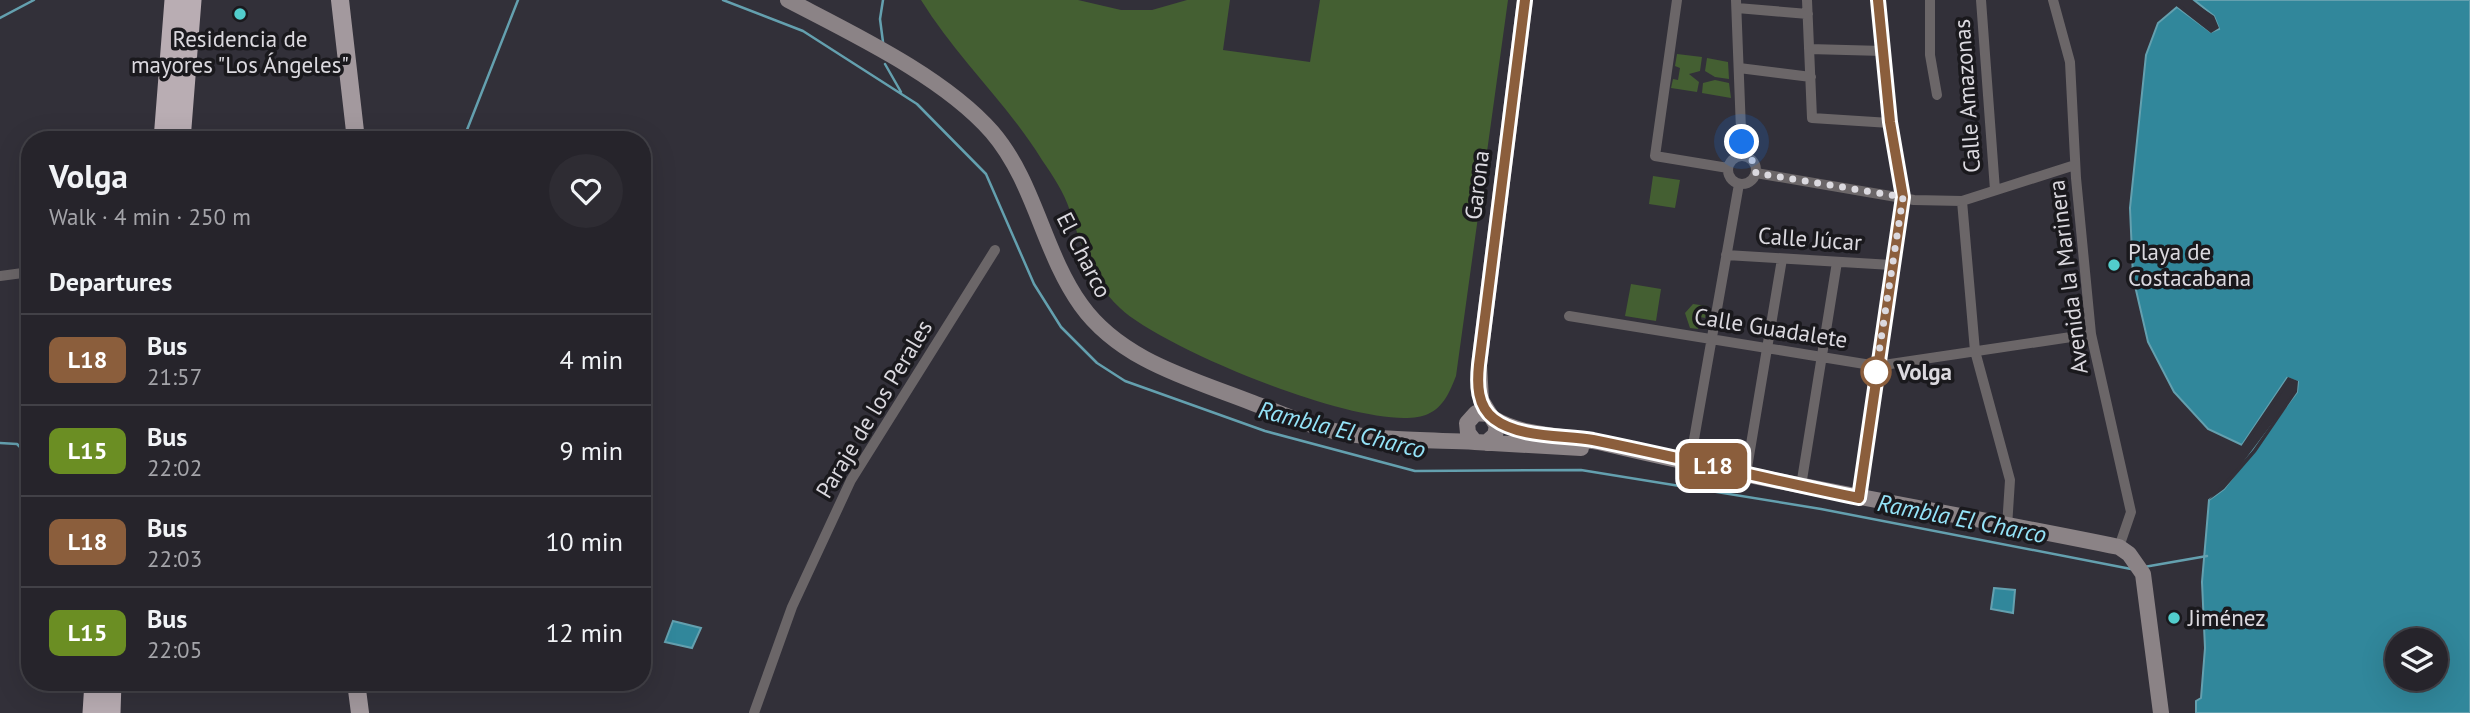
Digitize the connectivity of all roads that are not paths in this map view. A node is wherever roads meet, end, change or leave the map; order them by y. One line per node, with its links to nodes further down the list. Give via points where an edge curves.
1 (174, 0): 20 (highway)
2 (192, 0): 21 (highway)
3 (340, 0): 22 (main road)
4 (788, 0): 48 (main road, El Charco, via 948,92 992,133 1022,177 1073,293 1098,325 1127,349 1160,367 1324,428)
5 (1525, 0): 45 (main road, Garona)
6 (1677, 0): 25 (street, via 1656,156)
7 (1807, 0): 13 (street)
8 (1878, 0): 15 (street)
9 (1930, 0): 18 (street, via 1930,55)
10 (1981, 0): 28 (street, Calle Amazonas)
11 (2053, 0): 24 (street, Avenida la Marinera, via 2070,62)
12 (1736, 4): 13 (street); 16 (street)
13 (1808, 14): 14 (street)
14 (1810, 49): 15 (street); 17 (street)
15 (1883, 51): 19 (street)
16 (1739, 68): 17 (street); 23 (street)
17 (1811, 78): 19 (street, via 1812,118)
18 (1937, 95)
19 (1890, 122): 29 (street)
20 (164, 131)
21 (181, 131)
22 (355, 131)
23 (1742, 156): 25 (street); 26 (street, via 1752,160)
24 (2075, 165): 28 (street); 39 (street, Avenida la Marinera)
25 (1728, 168): 27 (street, via 1732,180)
26 (1756, 173): 27 (street, via 1748,183); 29 (street)
27 (1739, 184): 32 (street)
28 (1995, 190): 30 (street)
29 (1903, 197): 30 (street); 35 (street)
30 (1962, 201): 42 (street)
31 (995, 250): 63 (street, Paraje de los Perales, via 851,480 792,607)
32 (1726, 254): 33 (street, Calle Júcar); 40 (street)
33 (1782, 259): 34 (street, Calle Júcar); 41 (street)
34 (1837, 262): 35 (street, Calle Júcar); 43 (street)
35 (1892, 265): 44 (street)
36 (21, 273): 37 (street)
37 (0, 275)
38 (1569, 316): 40 (street, Calle Guadalete)
39 (2091, 334): 42 (street, Calle Guadalete); 56 (street, Avenida la Marinera, via 2131,512)
40 (1711, 340): 41 (street, Calle Guadalete); 51 (street)
41 (1767, 349): 43 (street, Calle Guadalete); 52 (street)
42 (1975, 351): 44 (street, Calle Guadalete); 55 (street, via 2010,480)
43 (1821, 358): 44 (street, Calle Guadalete); 53 (street)
44 (1877, 366): 54 (street)
45 (1478, 376): 46 (main road, via 1481,400); 47 (main road)
46 (1491, 416): 47 (main road, via 1476,413); 49 (main road, via 1497,431); 50 (main road, El Charco, via 1527,431)
47 (1467, 425): 48 (main road); 49 (main road)
48 (1442, 442): 49 (main road, El Charco)
49 (1481, 443): 50 (main road, El Charco)
50 (1633, 450): 51 (main road, El Charco)
51 (1690, 461): 52 (main road, El Charco)
52 (1746, 474): 53 (main road, El Charco)
53 (1801, 486): 54 (main road, El Charco)
54 (1859, 498): 55 (main road, El Charco)
55 (2007, 527): 56 (main road, El Charco)
56 (2119, 547): 64 (main road, via 2136,561 2145,583)
57 (93, 691): 60 (highway)
58 (112, 691): 61 (highway)
59 (357, 691): 62 (main road)
60 (92, 713)
61 (111, 713)
62 (360, 713)
63 (754, 713)
64 (2161, 713)

